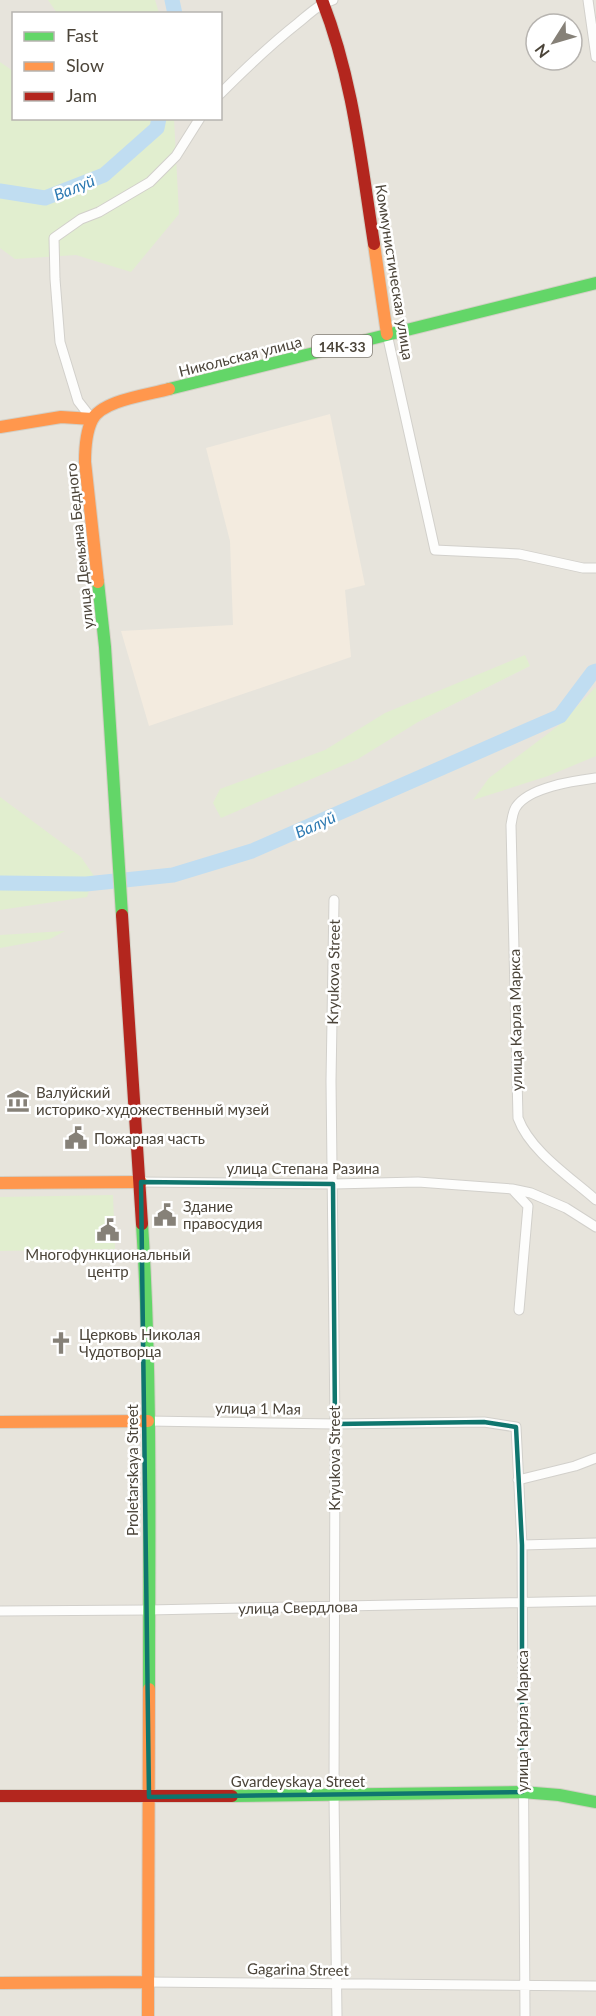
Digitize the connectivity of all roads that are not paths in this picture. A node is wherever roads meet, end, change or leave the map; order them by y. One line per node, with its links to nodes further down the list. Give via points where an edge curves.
1 (588, 0): 3 (street)
2 (326, 1): 4 (street); 7 (main road, Коммунистическая улица, via 353,104)
3 (596, 57)
4 (222, 92)
5 (199, 120): 8 (street, via 176,156 145,186 81,219 54,238 60,342 78,401)
6 (596, 283): 7 (main road, Никольская улица / 14К-33)
7 (387, 334): 8 (main road, Никольская улица / 14К-33, via 107,405); 10 (street, Коммунистическая улица, via 435,550 519,554)
8 (92, 419): 9 (main road, via 61,417); 13 (main road, улица Демьяна Бедного, via 84,462 105,647)
9 (0, 427)
10 (596, 568)
11 (596, 778): 18 (street, улица Карла Маркса, via 530,794 515,807 511,825 518,1118 523,1132 536,1147)
12 (334, 900): 16 (street, Kryukova Street)
13 (122, 925): 14 (main road, Proletarskaya Street)
14 (141, 1182): 15 (main road, улица Степана Разина); 16 (street, улица Степана Разина); 21 (main road, Proletarskaya Street)
15 (0, 1183)
16 (333, 1184): 17 (street, улица Степана Разина, via 418,1182); 23 (street, Kryukova Street)
17 (512, 1189): 19 (street, улица Степана Разина, via 566,1208); 20 (street, via 528,1206)
18 (596, 1200)
19 (596, 1227)
20 (519, 1311)
21 (148, 1421): 22 (main road, улица 1 Мая); 23 (street, улица 1 Мая); 32 (main road, Proletarskaya Street)
22 (0, 1422)
23 (335, 1424): 24 (street, улица 1 Мая, via 484,1422); 31 (street, Kryukova Street)
24 (516, 1427): 26 (street, улица Карла Маркса)
25 (596, 1458): 26 (street)
26 (518, 1480): 28 (street, улица Карла Маркса)
27 (596, 1543): 28 (street)
28 (522, 1545): 30 (street, улица Карла Маркса)
29 (596, 1601): 30 (street, улица Свердлова)
30 (521, 1602): 31 (street, улица Свердлова); 34 (street, улица Карла Маркса)
31 (333, 1607): 32 (street, улица Свердлова); 36 (street, Kryukova Street)
32 (148, 1610): 33 (street, улица Свердлова); 37 (main road, Proletarskaya Street)
33 (0, 1611)
34 (522, 1792): 36 (main road, Gvardeyskaya Street); 38 (main road, Gvardeyskaya Street); 43 (street, улица Карла Маркса)
35 (0, 1796): 37 (main road, Gvardeyskaya Street)
36 (334, 1796): 37 (main road, Gvardeyskaya Street); 41 (street, Kryukova Street)
37 (149, 1797): 39 (main road, Proletarskaya Street)
38 (596, 1802)
39 (147, 1982): 40 (main road, Gagarina Street); 41 (street, Gagarina Street); 44 (main road, Proletarskaya Street)
40 (0, 1983)
41 (337, 1985): 43 (street, Gagarina Street); 45 (street, Kryukova Street)
42 (596, 1986): 43 (street, Gagarina Street)
43 (524, 1987): 46 (street, улица Карла Маркса)
44 (148, 2016)
45 (337, 2016)
46 (525, 2016)

